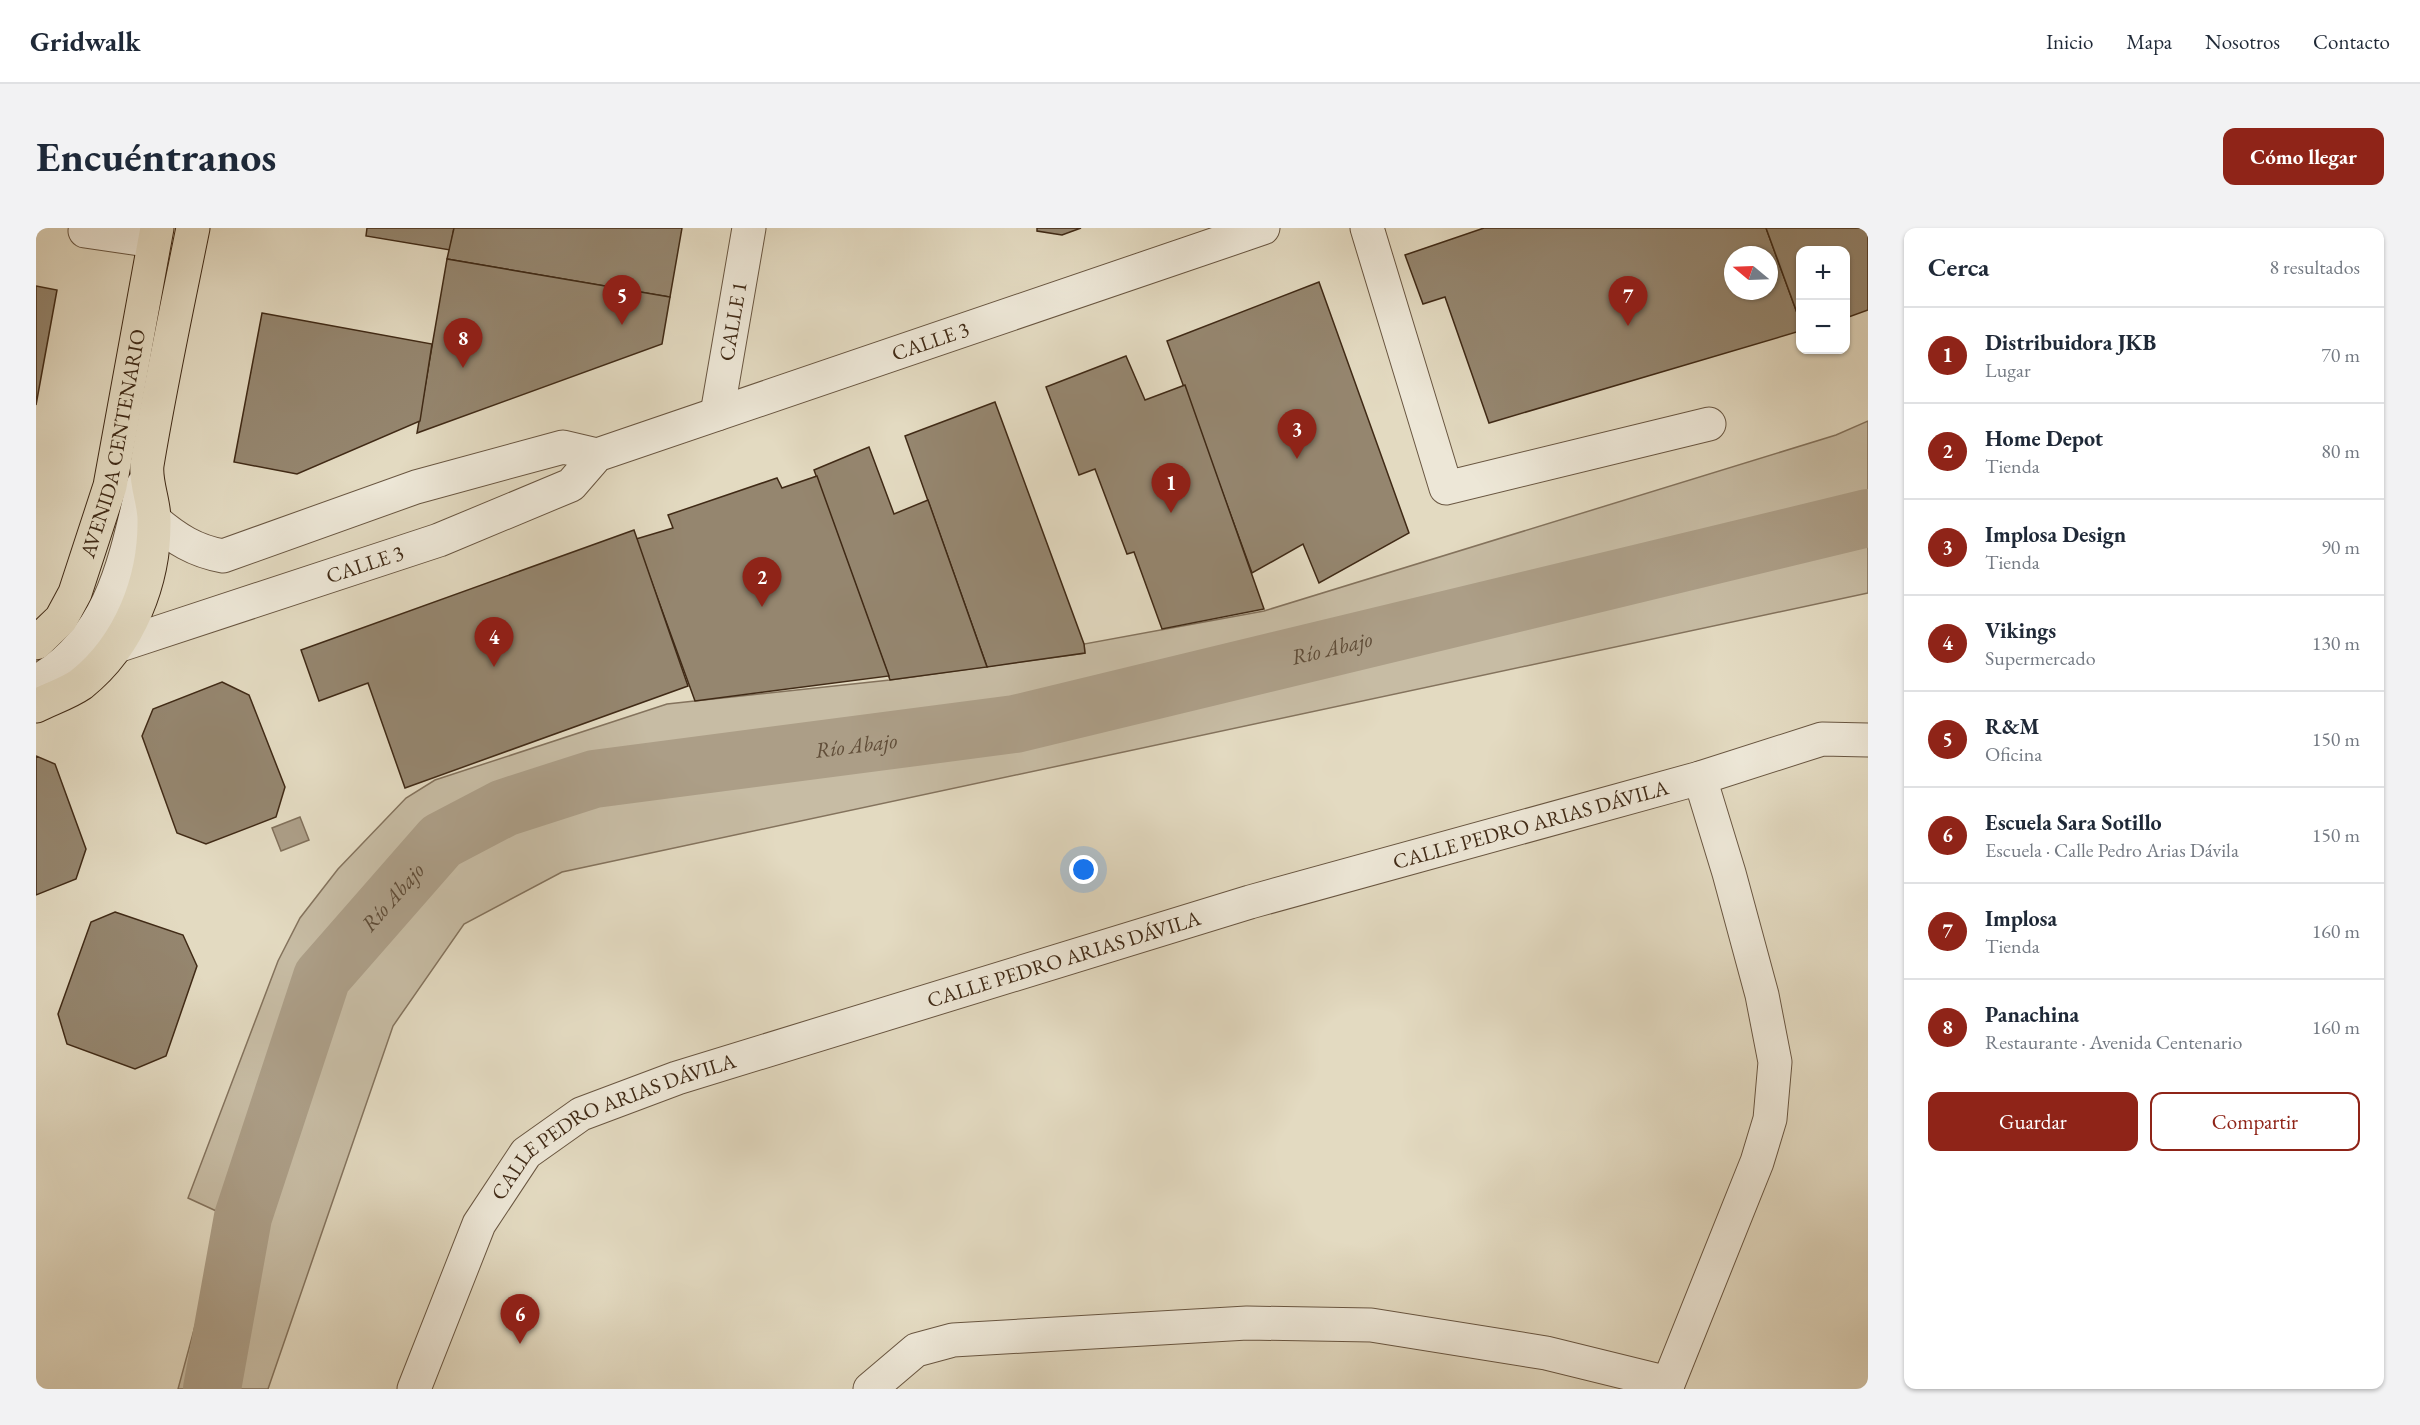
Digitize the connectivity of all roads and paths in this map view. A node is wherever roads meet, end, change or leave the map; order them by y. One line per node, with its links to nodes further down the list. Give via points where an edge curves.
1 (193, 228): 10 (main road, AVENIDA CENTENARIO)
2 (749, 228): 7 (street, CALLE 1)
3 (1263, 228): 7 (street, CALLE 3)
4 (1367, 228): 8 (street, via 1446,488)
5 (85, 231): 6 (street)
6 (156, 234): 12 (main road, AVENIDA CENTENARIO, via 110,486 75,592 61,619)
7 (717, 414): 9 (street, CALLE 3)
8 (1709, 424)
9 (597, 455): 11 (street, via 563,447 427,483 224,556 188,546); 13 (street, CALLE 3, via 571,485 439,540)
10 (147, 469): 11 (main road, AVENIDA CENTENARIO); 14 (street, via 109,606 73,654)
11 (154, 520): 13 (main road, AVENIDA CENTENARIO, via 146,581 134,616)
12 (36, 643)
13 (117, 646): 15 (main road, AVENIDA CENTENARIO, via 79,685)
14 (36, 682)
15 (36, 706)
16 (1868, 740): 17 (street, CALLE PEDRO ARIAS DÁVILA, via 1822,739)
17 (1700, 778): 18 (street, via 1762,995 1774,1062 1770,1119 1757,1162); 19 (street, CALLE PEDRO ARIAS DÁVILA, via 1250,902 677,1078 581,1114 526,1153 479,1224)
18 (1667, 1386): 20 (street, via 1546,1353 1371,1325 1247,1323 952,1340 916,1350)
19 (414, 1389)
20 (870, 1389)

